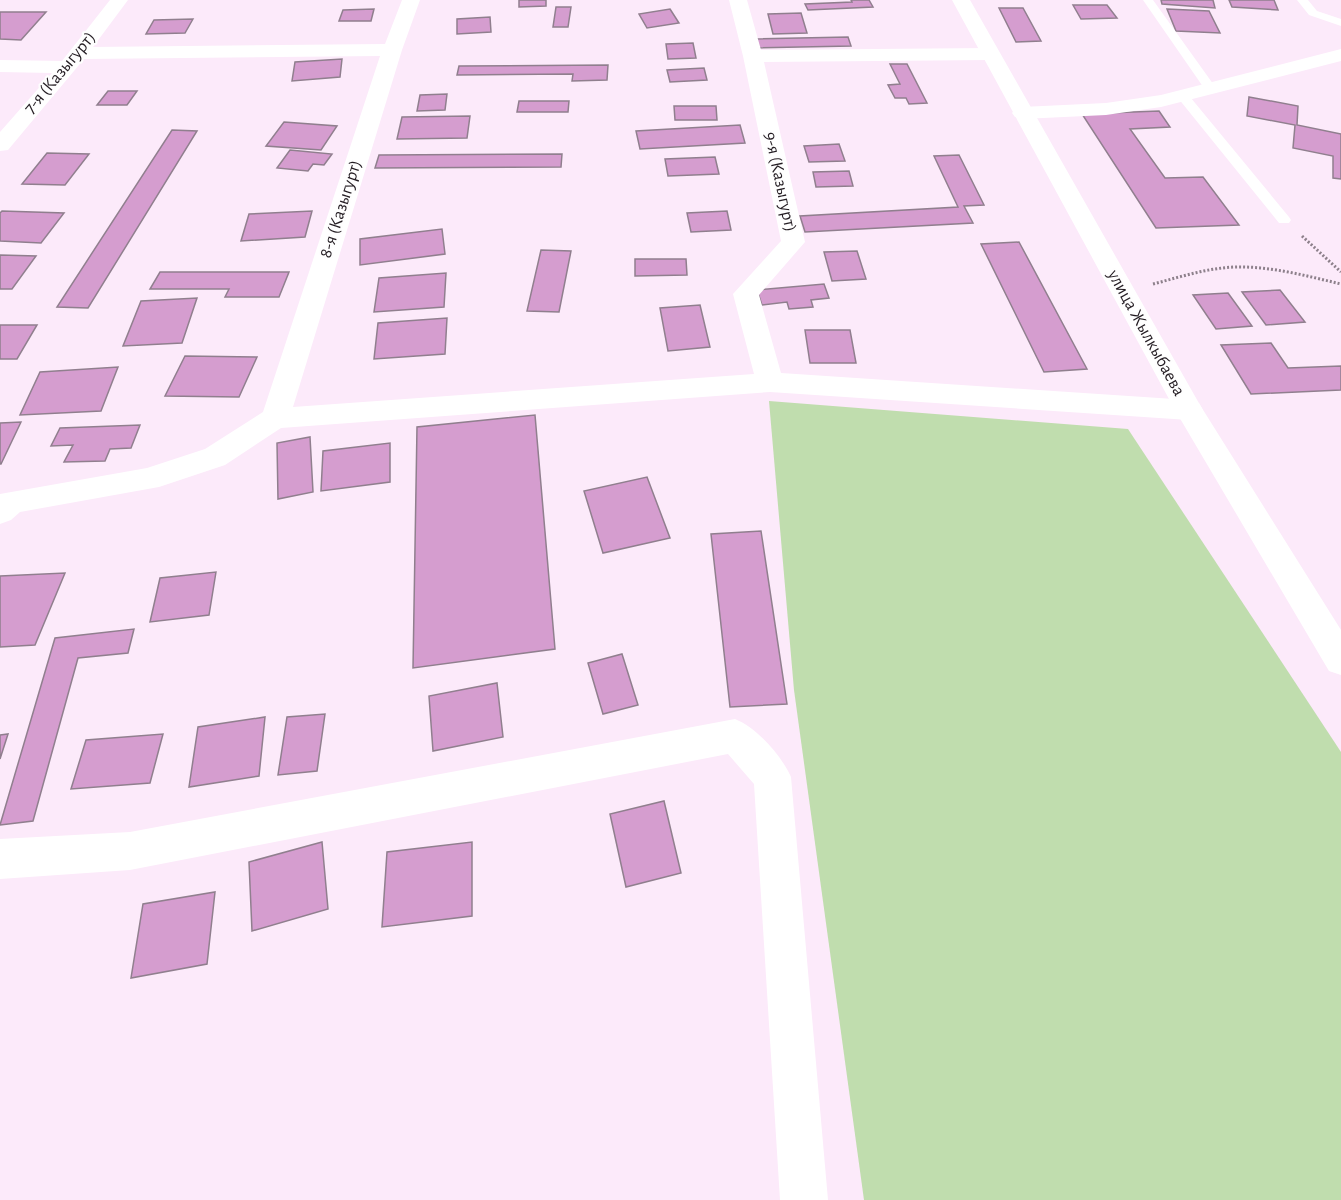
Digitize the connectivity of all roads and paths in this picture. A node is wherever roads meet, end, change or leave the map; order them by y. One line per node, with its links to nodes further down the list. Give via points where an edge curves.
1 (119, 0): 12 (street, 7-я (Казыгурт))
2 (411, 0): 8 (street, 8-я (Казыгурт))
3 (738, 0): 11 (street, 9-я (Казыгурт))
4 (961, 0): 9 (street, улица Жылкыбаева)
5 (1148, 0): 14 (lane)
6 (1302, 0): 7 (lane, via 1313,13)
7 (1341, 24)
8 (392, 50): 12 (street); 24 (street, 8-я (Казыгурт))
9 (989, 54): 11 (street); 16 (street, улица Жылкыбаева)
10 (1341, 55): 14 (street)
11 (753, 56): 22 (street, 9-я (Казыгурт), via 793,242 746,294)
12 (73, 60): 13 (street); 17 (street, 7-я (Казыгурт))
13 (0, 66)
14 (1210, 88): 15 (street)
15 (1182, 95): 16 (street, via 1106,109); 18 (lane)
16 (1022, 113): 21 (street, улица Жылкыбаева)
17 (0, 145)
18 (1284, 220): 19 (path)
19 (1341, 272)
20 (1341, 284): 21 (path, via 1294,273 1235,267 1179,276)
21 (1123, 292): 23 (street, улица Жылкыбаева)
22 (770, 382): 23 (street); 24 (street)
23 (1189, 410): 26 (street, улица Жылкыбаева)
24 (275, 418): 25 (street, via 215,457 148,479 11,502)
25 (0, 512)
26 (1341, 660)
27 (0, 859): 28 (street, via 130,850 735,736 772,777)
28 (804, 1200)

